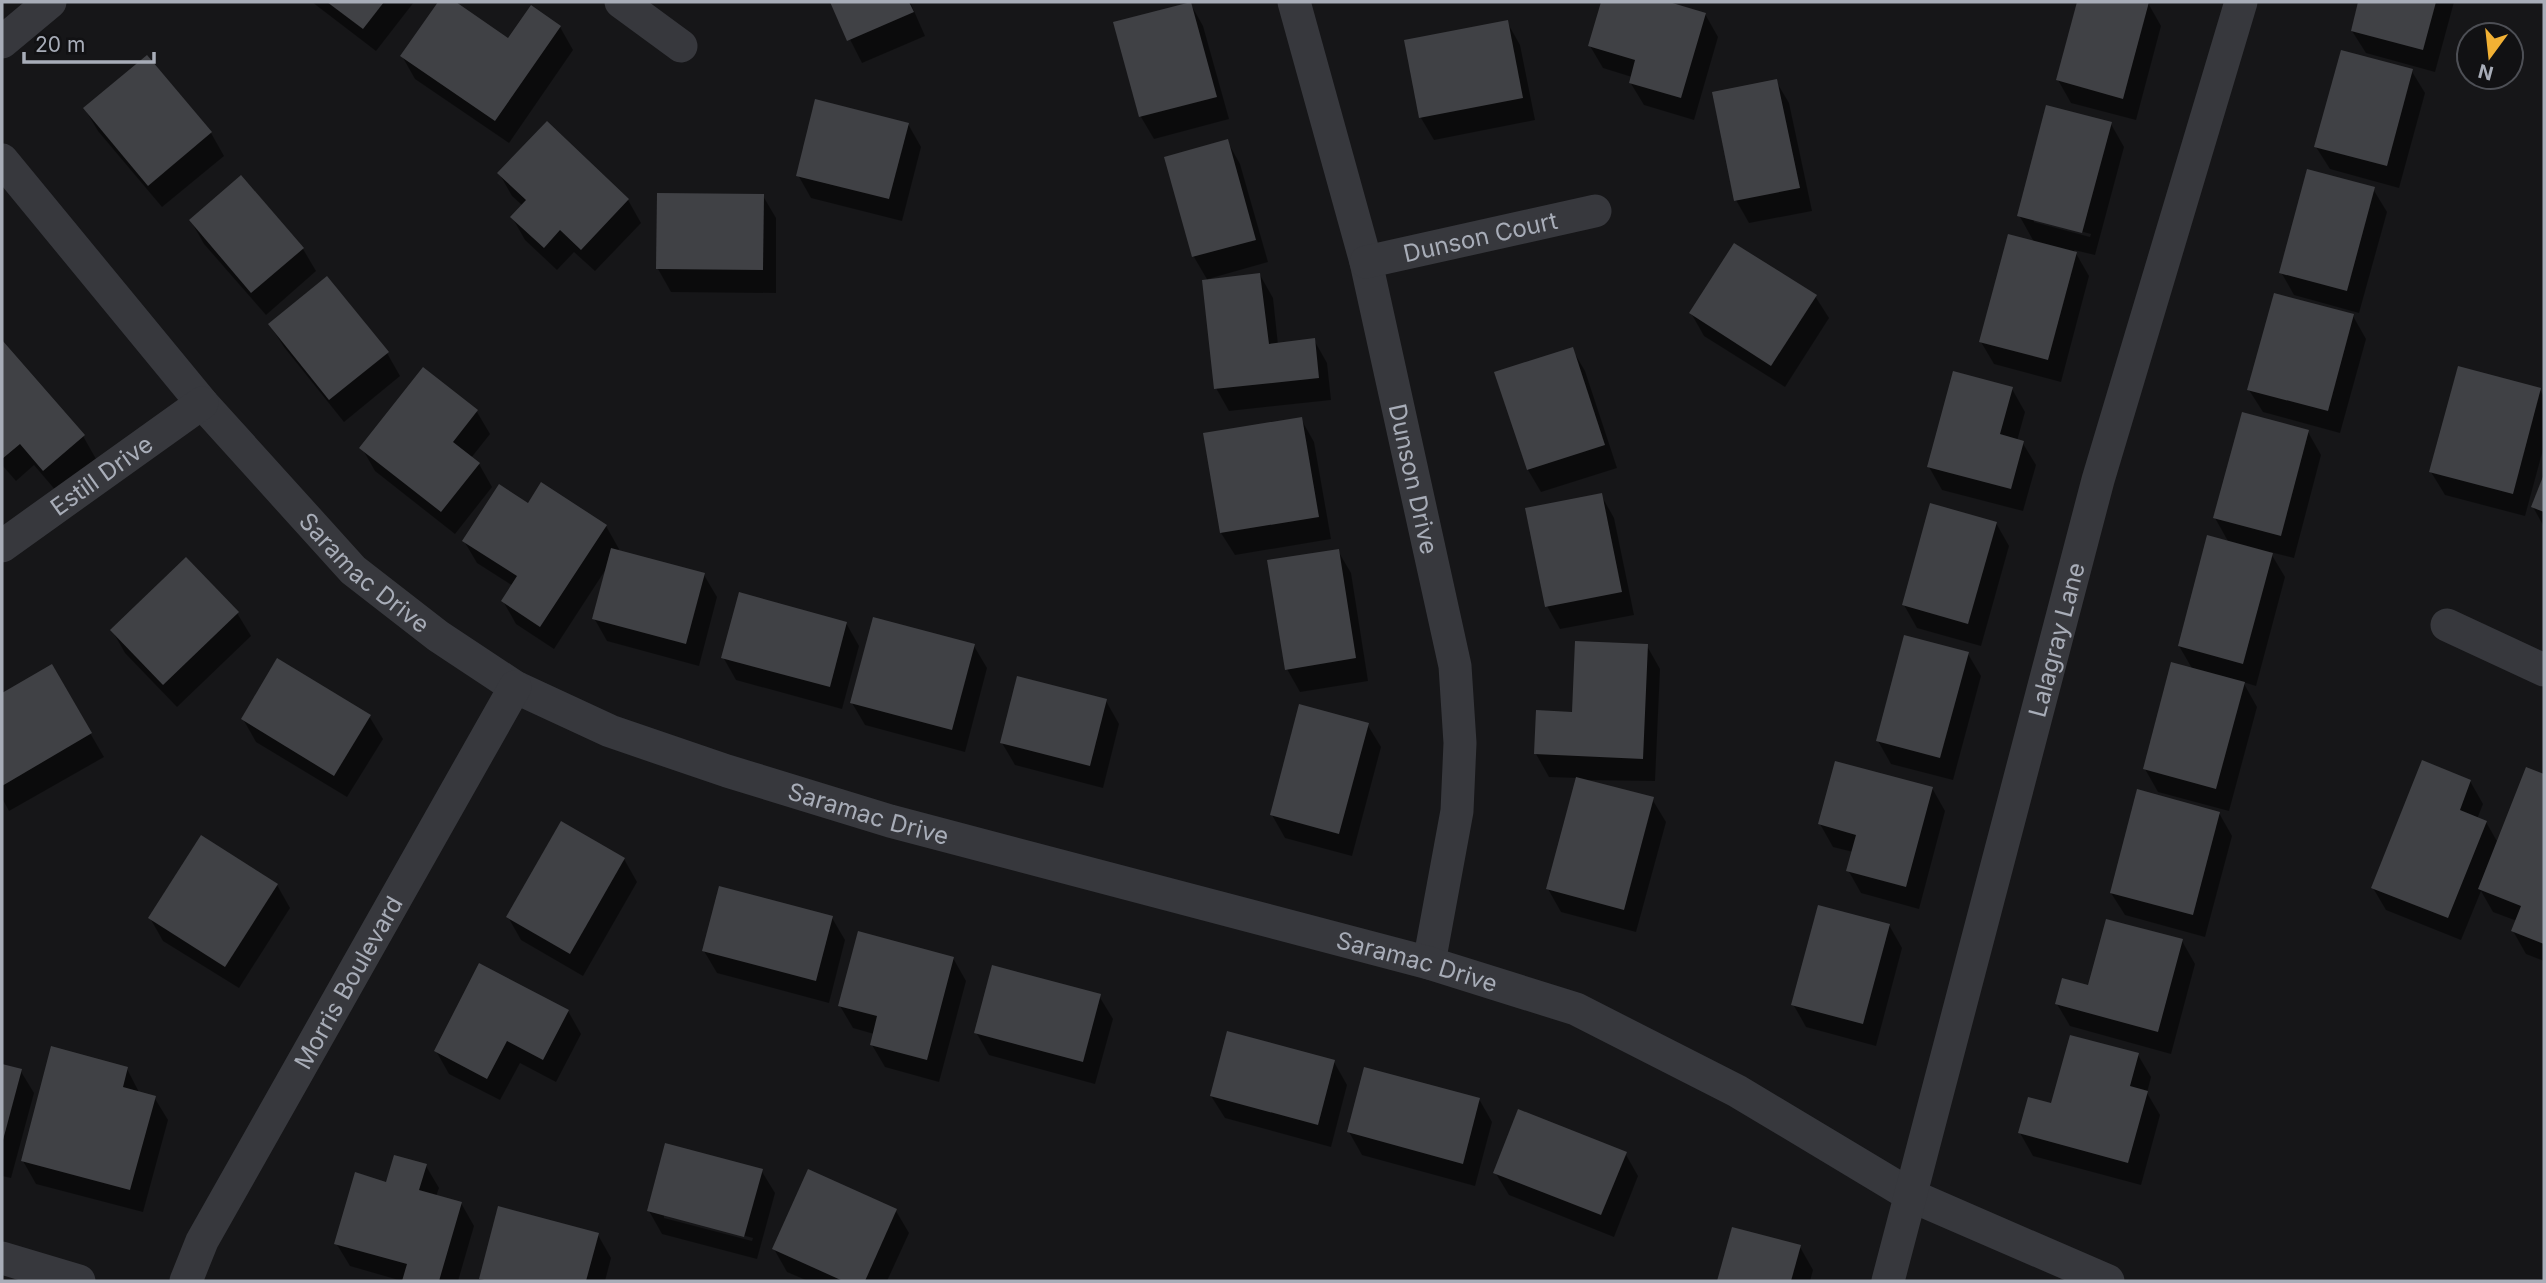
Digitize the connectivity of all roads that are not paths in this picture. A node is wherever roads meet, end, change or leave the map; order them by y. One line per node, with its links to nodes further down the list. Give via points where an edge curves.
1 (50, 2): 5 (street)
2 (621, 2): 6 (street)
3 (1294, 2): 9 (street, Dunson Drive)
4 (2241, 2): 16 (street, Lalagray Lane, via 2098,480)
5 (2, 42)
6 (681, 46)
7 (2, 160): 10 (street, Saramac Drive)
8 (1595, 211): 9 (street, Dunson Court)
9 (1366, 262): 15 (street, Dunson Drive, via 1455,666 1460,743 1457,811)
10 (202, 403): 11 (street, Estill Drive); 14 (street, Saramac Drive, via 353,569 438,636)
11 (2, 546)
12 (2447, 625): 13 (street)
13 (2544, 670)
14 (515, 687): 15 (street, Saramac Drive, via 610,731 890,821); 19 (street, Morris Boulevard, via 202,1241)
15 (1429, 962): 16 (street, Saramac Drive, via 1576,1009 1737,1091)
16 (1912, 1196): 20 (street, Lalagray Lane); 21 (street, Saramac Drive)
17 (2, 1258): 18 (street)
18 (79, 1281)
19 (186, 1281)
20 (1888, 1281)
21 (2108, 1281)

